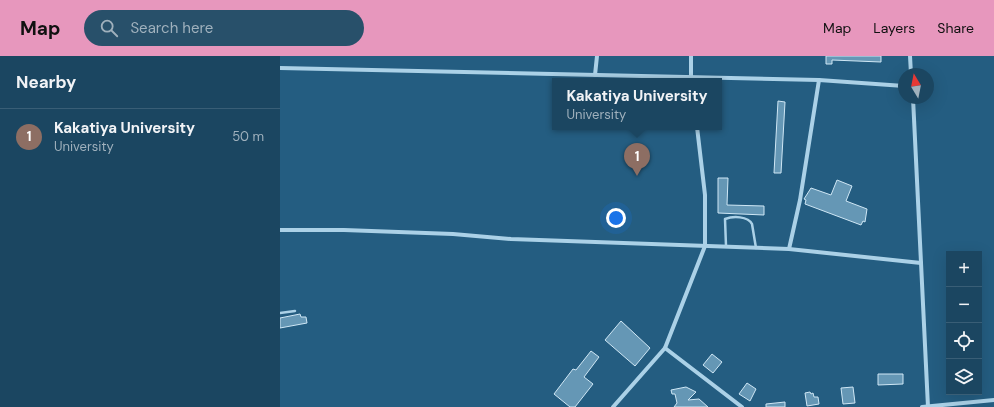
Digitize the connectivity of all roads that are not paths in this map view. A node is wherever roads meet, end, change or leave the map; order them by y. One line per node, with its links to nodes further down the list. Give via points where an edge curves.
1 (597, 56): 6 (street)
2 (691, 56): 8 (street)
3 (910, 56): 5 (street)
4 (280, 68): 6 (street)
5 (911, 68)
6 (595, 75): 7 (street)
7 (667, 78)
8 (691, 78)
9 (722, 79): 10 (street)
10 (819, 80): 11 (street); 18 (street, via 800,200)
11 (898, 86)
12 (913, 104): 19 (street)
13 (697, 130): 15 (street, via 705,195)
14 (280, 230): 15 (street, via 453,234 511,239)
15 (705, 246): 16 (street); 22 (street)
16 (726, 246): 17 (street); 17 (lane, via 725,219 745,218 752,224)
17 (756, 248): 18 (street)
18 (789, 249): 19 (street)
19 (922, 263): 27 (street)
20 (295, 311): 21 (lane)
21 (280, 313)
22 (665, 348): 24 (street); 25 (street)
23 (994, 400): 27 (street)
24 (612, 407)
25 (742, 407)
26 (922, 407): 27 (street)
27 (928, 407)

